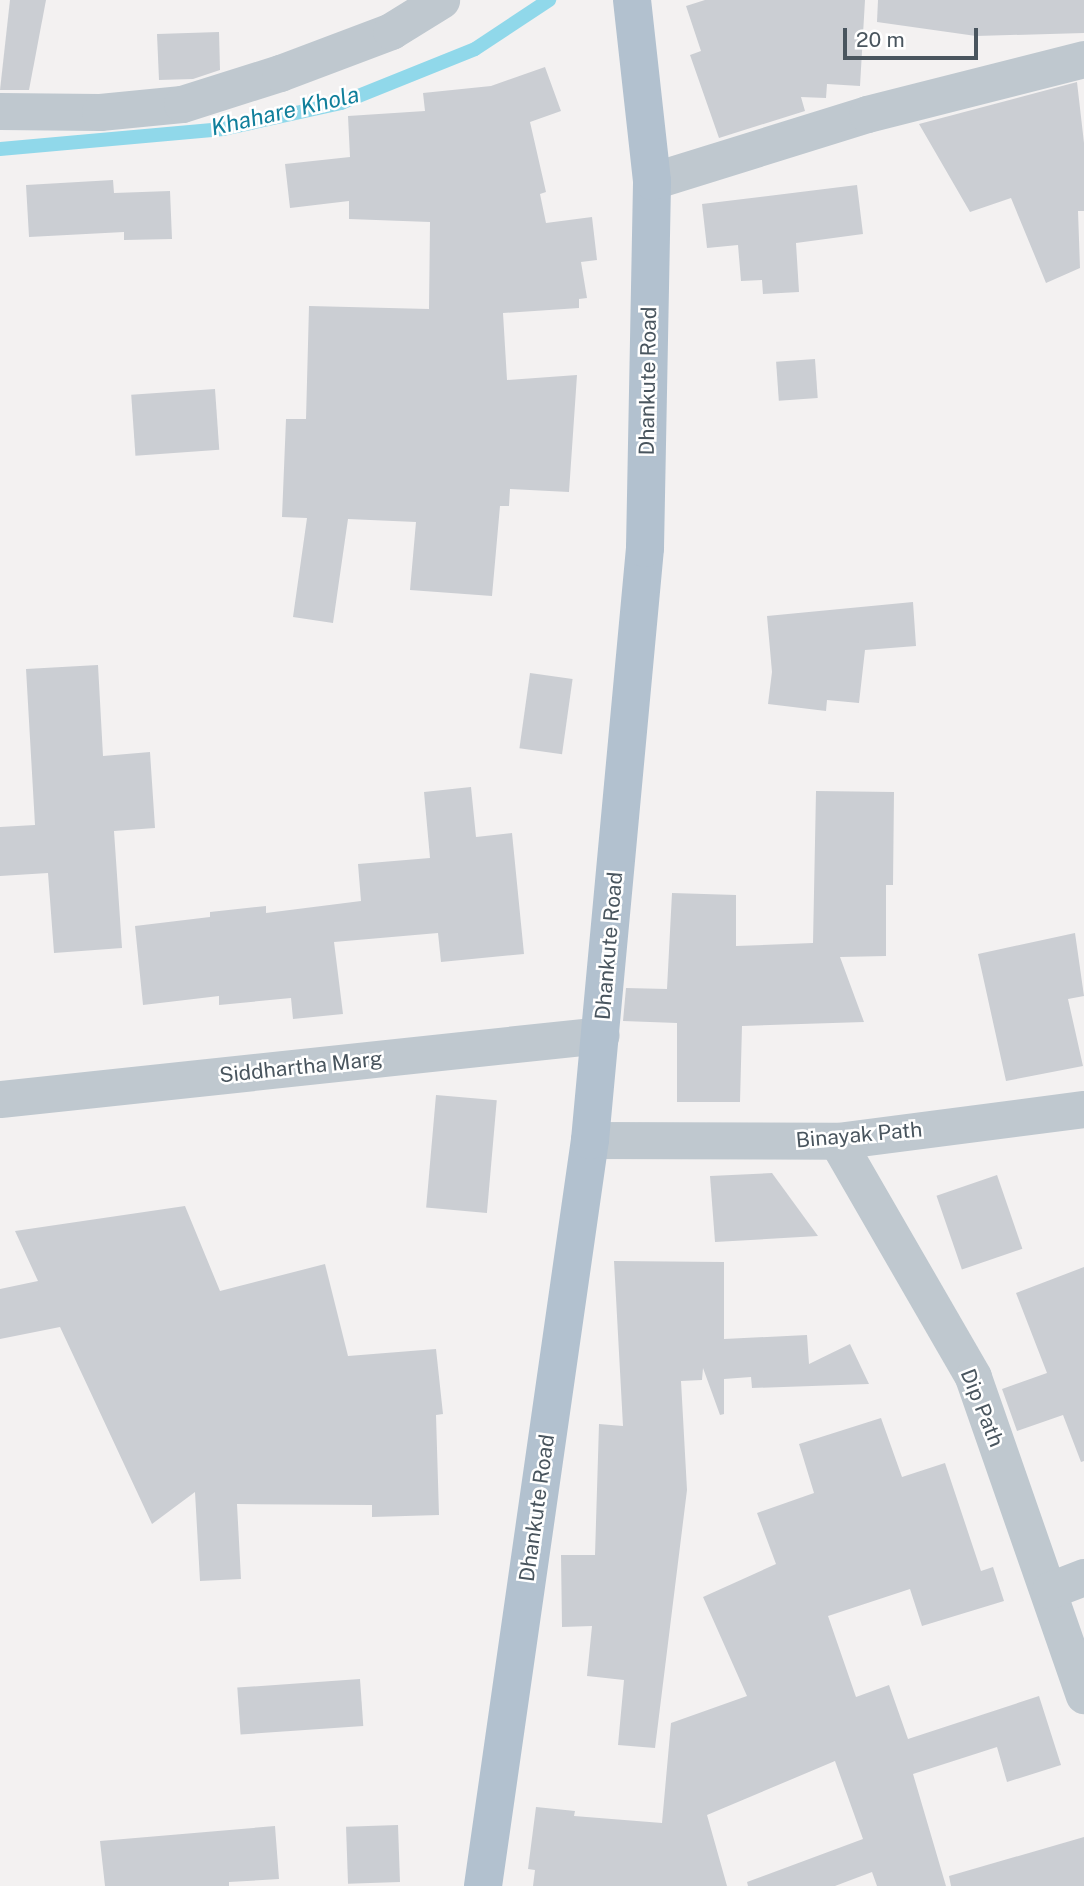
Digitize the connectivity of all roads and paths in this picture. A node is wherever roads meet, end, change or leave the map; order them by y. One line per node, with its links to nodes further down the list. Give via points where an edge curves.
1 (441, 0): 4 (street, via 391,31 280,74 182,104 100,112)
2 (633, 7): 5 (main road, Dhankute Road)
3 (1084, 59): 5 (street, via 867,114)
4 (0, 111)
5 (652, 181): 6 (main road, Dhankute Road, via 645,548)
6 (601, 1035): 7 (street, Siddhartha Marg); 9 (main road, Dhankute Road)
7 (0, 1098)
8 (1084, 1109): 10 (street, Binayak Path)
9 (590, 1140): 10 (street, Binayak Path); 14 (main road, Dhankute Road)
10 (837, 1141): 12 (street, Dip Path, via 973,1377)
11 (1084, 1577): 12 (street)
12 (1050, 1590): 13 (street, Dip Path)
13 (1084, 1695)
14 (483, 1886)

